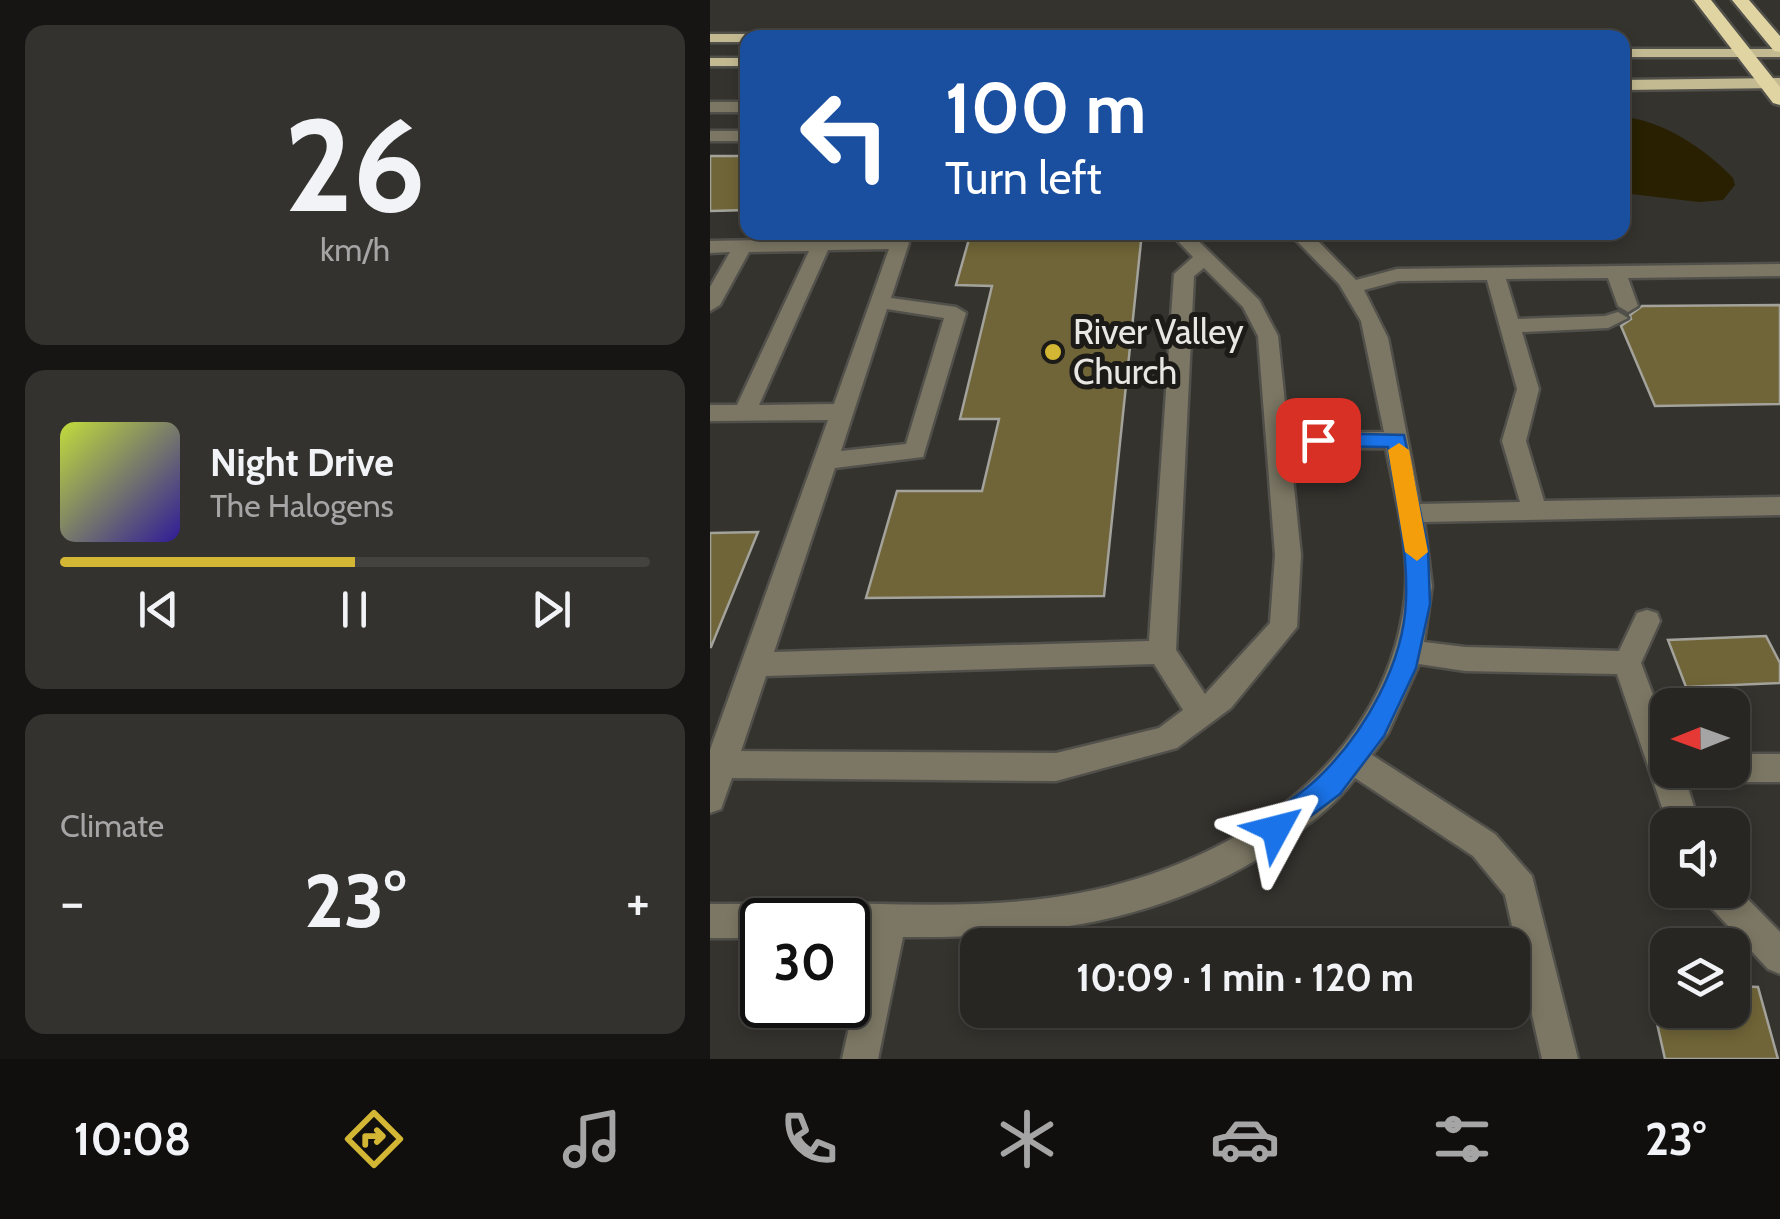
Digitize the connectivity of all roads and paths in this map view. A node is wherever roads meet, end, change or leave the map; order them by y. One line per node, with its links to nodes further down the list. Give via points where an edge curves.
1 (1702, 0): 7 (highway)
2 (1740, 0): 5 (highway)
3 (710, 38): 4 (main road)
4 (740, 38)
5 (1780, 50): 7 (main road)
6 (1630, 53): 7 (main road)
7 (1742, 54): 11 (highway)
8 (710, 62): 9 (main road)
9 (740, 62)
10 (1630, 84): 11 (main road)
11 (1776, 88)
12 (740, 106): 13 (street)
13 (710, 107)
14 (710, 136): 15 (street)
15 (740, 136)
16 (812, 240): 21 (street)
17 (823, 240): 31 (street)
18 (842, 240): 28 (street, via 900,243)
19 (1186, 240): 23 (street)
20 (1305, 240): 27 (street)
21 (743, 246): 22 (street); 29 (street)
22 (710, 247)
23 (1204, 258): 35 (street, via 1252,304 1268,336); 42 (street, via 1184,274)
24 (1780, 270): 25 (street)
25 (1616, 272): 26 (street); 30 (street, via 1623,312 1608,322)
26 (1495, 274): 27 (street, via 1397,275); 30 (street)
27 (1354, 287): 34 (street, via 1378,338)
28 (879, 302): 32 (street); 36 (street, via 956,312 915,451)
29 (710, 305)
30 (1510, 326): 38 (street, via 1528,388 1514,441)
31 (745, 412): 32 (street); 33 (street)
32 (843, 412): 36 (street)
33 (710, 413)
34 (1397, 440): 35 (street); 39 (street)
35 (1278, 441): 45 (street, via 1288,555 1283,627)
36 (826, 461): 44 (street)
37 (1780, 506): 38 (street)
38 (1534, 508): 39 (street)
39 (1410, 513): 41 (street, via 1419,578)
40 (1647, 621): 43 (street)
41 (1408, 651): 43 (street); 47 (street, via 1393,695)
42 (1162, 652): 44 (street); 45 (street)
43 (1627, 663): 46 (street)
44 (758, 664): 48 (street)
45 (1201, 714): 48 (street, via 1167,738 1056,767)
46 (1650, 725)
47 (1352, 759): 54 (street, via 1299,813 1229,860 1171,885 1048,915); 59 (street, via 1484,845 1520,887)
48 (716, 764): 51 (street)
49 (1750, 768): 50 (street)
50 (1780, 768)
51 (710, 799)
52 (1733, 908): 57 (street)
53 (870, 919): 54 (street)
54 (890, 919): 58 (street)
55 (740, 921): 56 (street)
56 (710, 922)
57 (1780, 957)
58 (860, 1059)
59 (1560, 1059)

